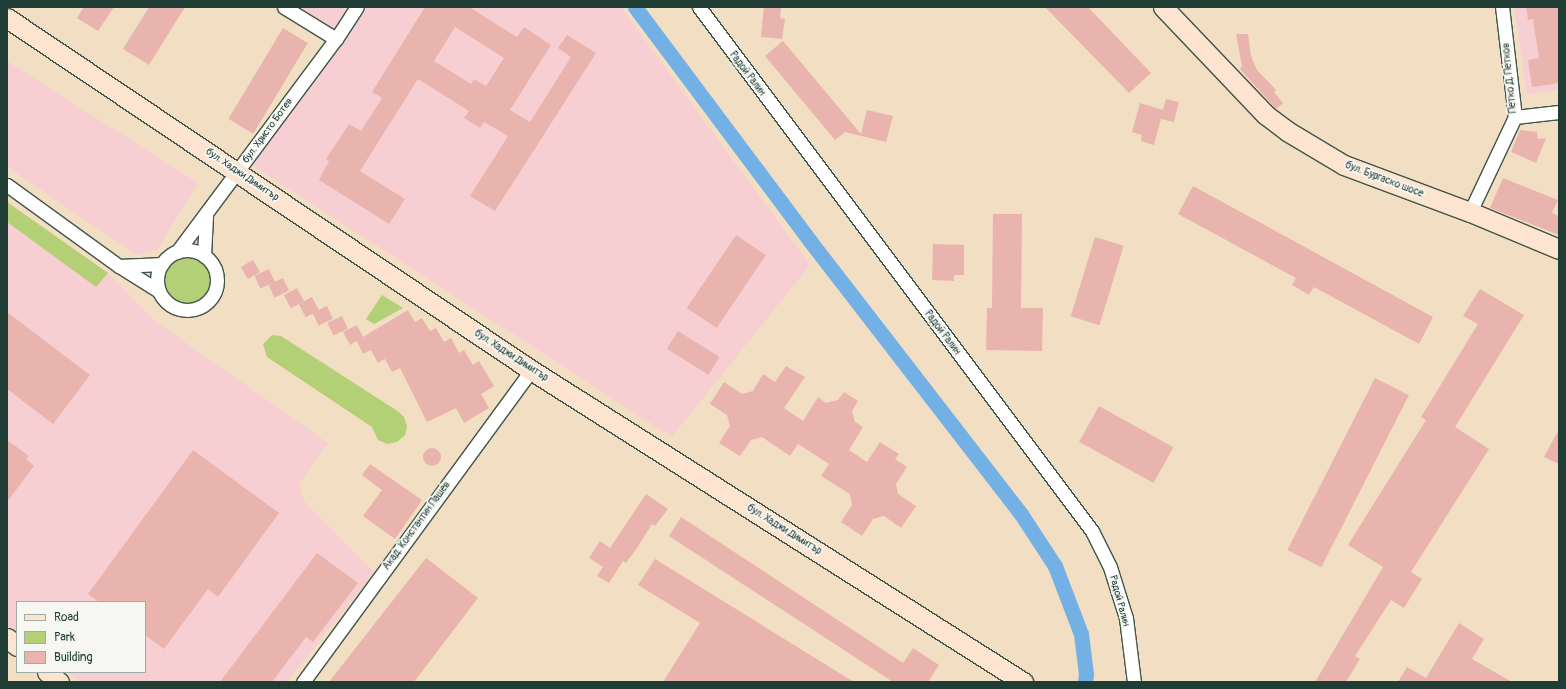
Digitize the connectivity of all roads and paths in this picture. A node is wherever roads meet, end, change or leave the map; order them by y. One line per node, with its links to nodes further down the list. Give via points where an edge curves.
1 (284, 7): 8 (street)
2 (298, 7): 8 (street)
3 (357, 7): 9 (street, бул. Христо Ботев)
4 (699, 7): 29 (street, Радой Ралин, via 1092,531 1110,566 1126,618)
5 (1163, 7): 14 (street, бул. Бургаско шосе, via 1266,115 1287,131 1344,165)
6 (1502, 7): 11 (street, Петко Д. Петков)
7 (7, 18): 12 (street, бул. Хаджи Димитър)
8 (304, 19): 9 (street)
9 (336, 39): 12 (street, бул. Христо Ботев)
10 (1559, 112): 11 (street)
11 (1516, 117): 14 (street, Петко Д. Петков)
12 (238, 172): 15 (street, бул. Христо Ботев); 22 (street, бул. Хаджи Димитър)
13 (7, 185): 20 (street)
14 (1470, 212): 16 (street, бул. Бургаско шосе)
15 (206, 216): 17 (street, бул. Христо Ботев); 18 (street)
16 (1559, 249)
17 (177, 252): 18 (street, via 191,251); 19 (street)
18 (204, 256): 21 (street, via 213,266 216,278 215,291 207,302 194,309 179,309 165,301)
19 (162, 264): 20 (street); 21 (street, via 158,277)
20 (119, 266): 21 (street)
21 (159, 291)
22 (531, 370): 27 (street, Акад. Константин Пашев); 28 (street, бул. Хаджи Димитър)
23 (7, 638): 24 (street)
24 (16, 645)
25 (49, 673): 26 (street)
26 (59, 682)
27 (303, 682)
28 (1023, 682)
29 (1134, 682)

